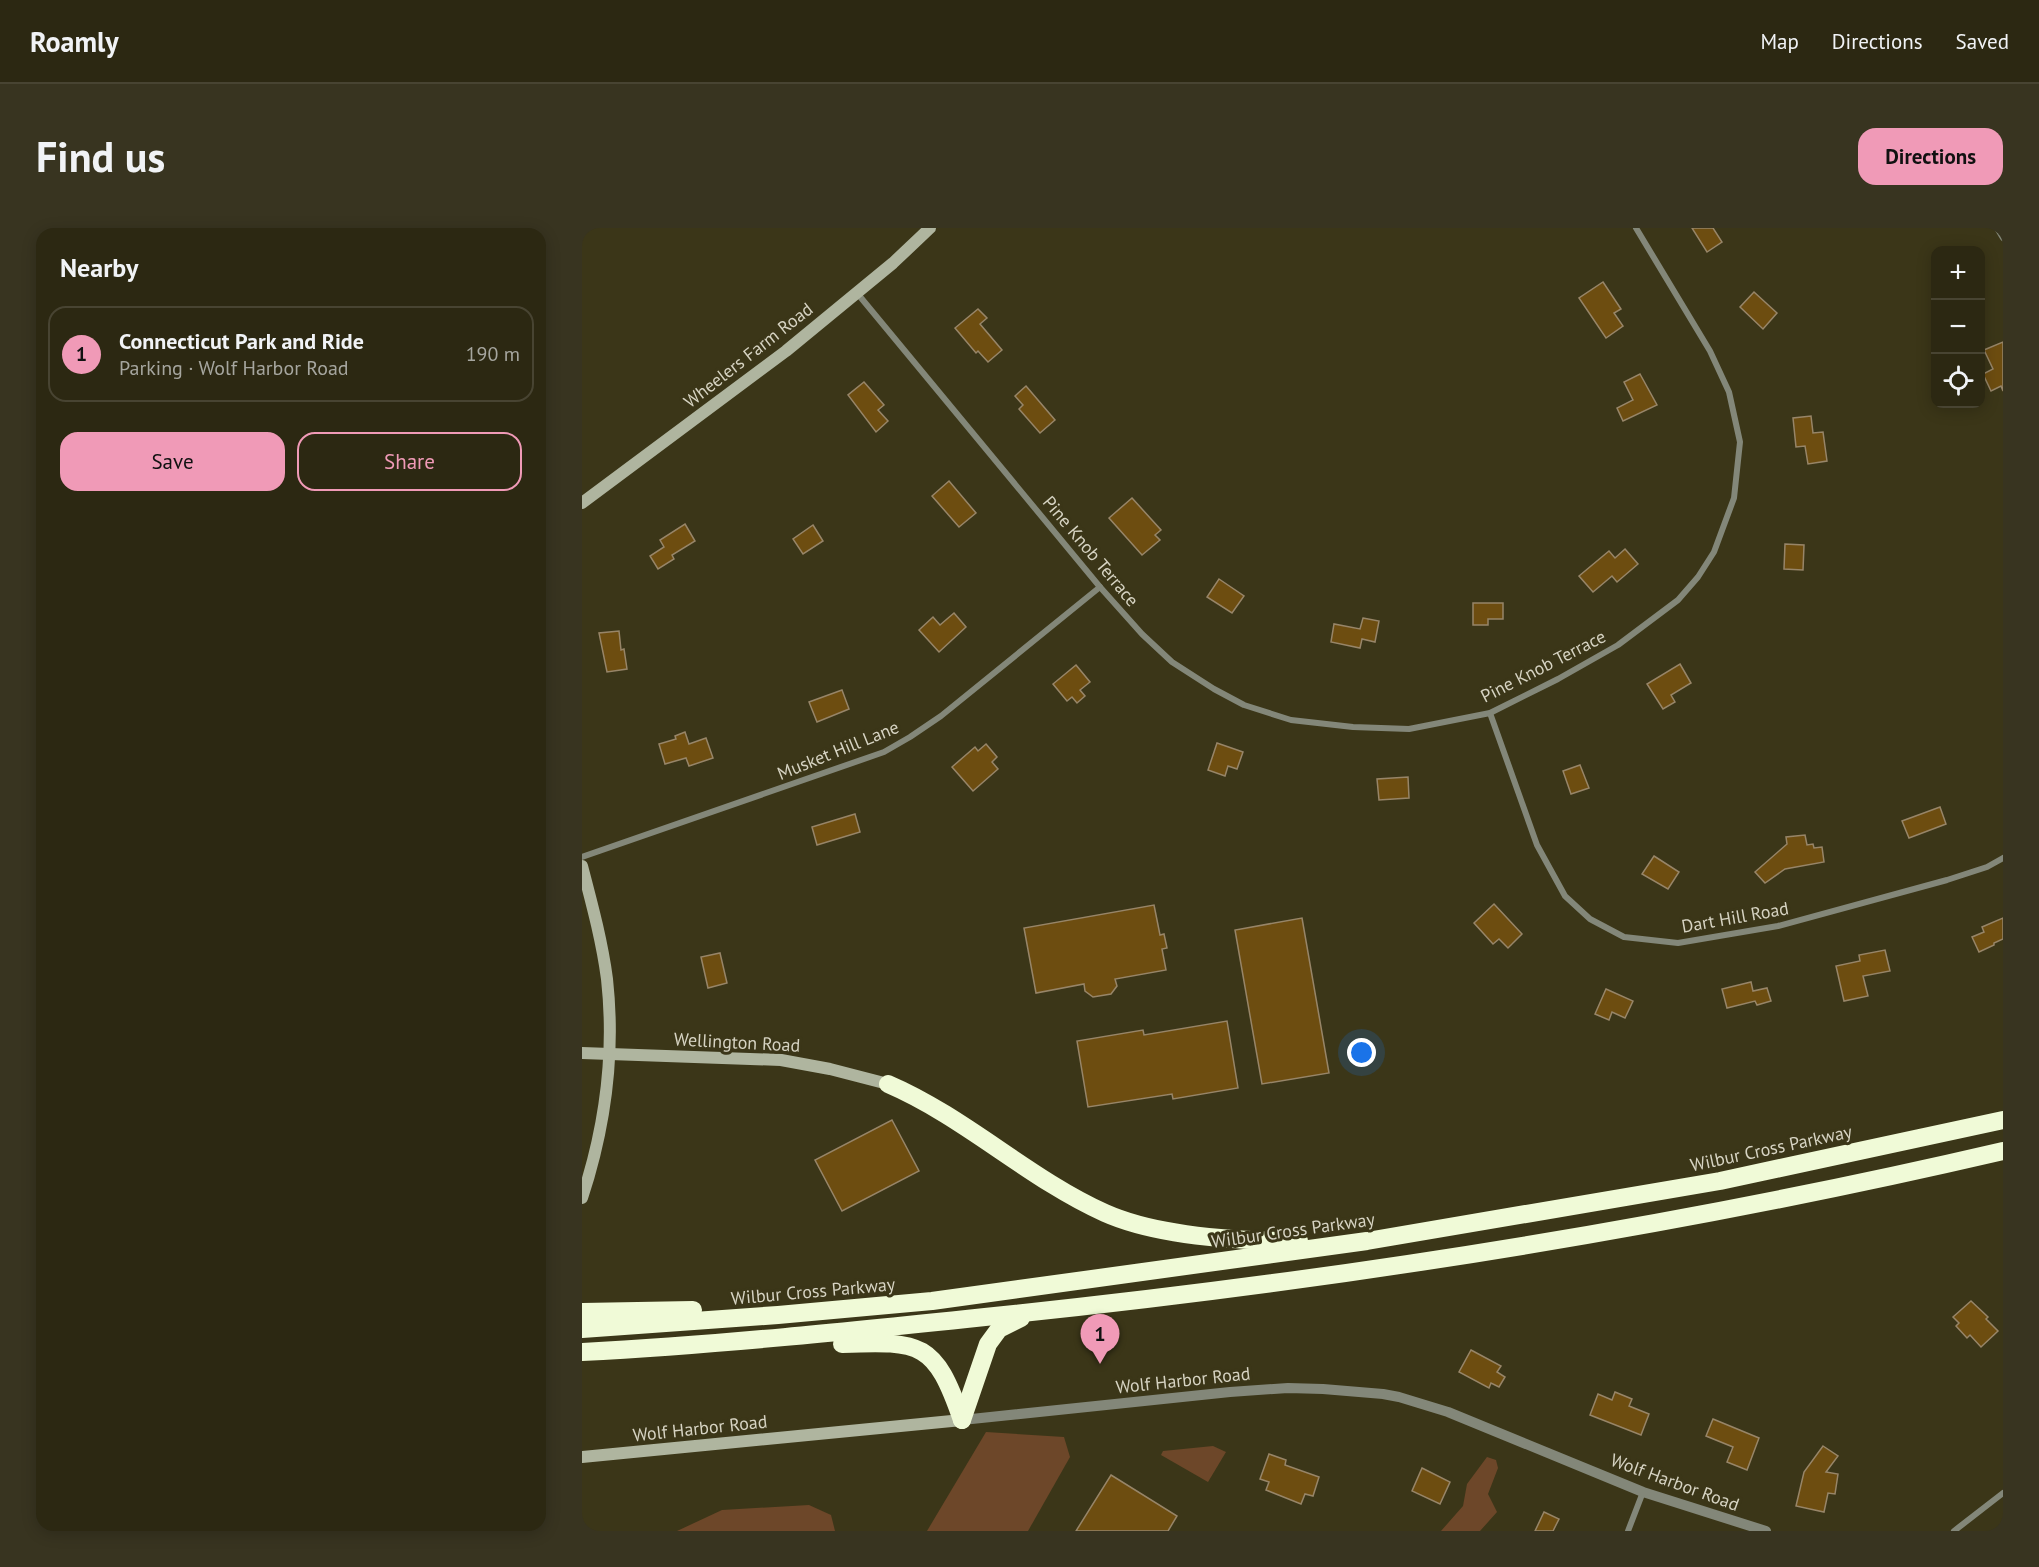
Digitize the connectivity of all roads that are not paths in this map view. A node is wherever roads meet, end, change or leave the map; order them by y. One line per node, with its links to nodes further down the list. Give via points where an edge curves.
1 (930, 228): 5 (main road, Wheelers Farm Road)
2 (1636, 228): 8 (street, Pine Knob Terrace, via 1710,351 1729,392 1740,442 1734,498 1714,552 1678,600 1618,645)
3 (1997, 228): 4 (street)
4 (2003, 238)
5 (857, 292): 6 (main road, Wheelers Farm Road, via 777,358); 7 (street, Pine Knob Terrace)
6 (582, 503)
7 (1100, 587): 8 (street, Pine Knob Terrace, via 1172,662 1244,705 1291,720 1409,729); 9 (street, Musket Hill Lane, via 941,716 884,752)
8 (1490, 713): 10 (street, Dart Hill Road, via 1537,845 1565,896 1590,919 1624,937 1678,943 1778,926 1947,880)
9 (582, 857)
10 (2003, 858)
11 (582, 866): 13 (main road, via 607,979)
12 (582, 1053): 13 (main road, Wellington Road)
13 (610, 1054): 14 (main road, Wellington Road, via 781,1060); 17 (main road)
14 (888, 1084): 18 (highway, via 1091,1206 1124,1220 1192,1234 1242,1239)
15 (2003, 1120): 18 (highway, Wilbur Cross Parkway, via 1720,1181)
16 (2003, 1151): 21 (highway, via 1703,1214 1445,1258)
17 (582, 1198)
18 (1367, 1241): 19 (highway, Wilbur Cross Parkway)
19 (881, 1306): 20 (highway); 22 (highway, Wilbur Cross Parkway)
20 (582, 1312)
21 (1036, 1312): 23 (highway); 25 (highway, via 993,1335)
22 (591, 1328)
23 (799, 1336): 24 (highway); 25 (highway, via 838,1344 902,1344 923,1352 945,1375)
24 (585, 1352)
25 (962, 1420): 26 (main road, Wolf Harbor Road); 27 (street, Wolf Harbor Road, via 1230,1392 1288,1388 1356,1391 1399,1397 1448,1412)
26 (582, 1457)
27 (1643, 1492): 29 (street); 30 (street, Wolf Harbor Road)
28 (2003, 1493): 31 (street)
29 (1628, 1531)
30 (1766, 1531)
31 (1954, 1531)

